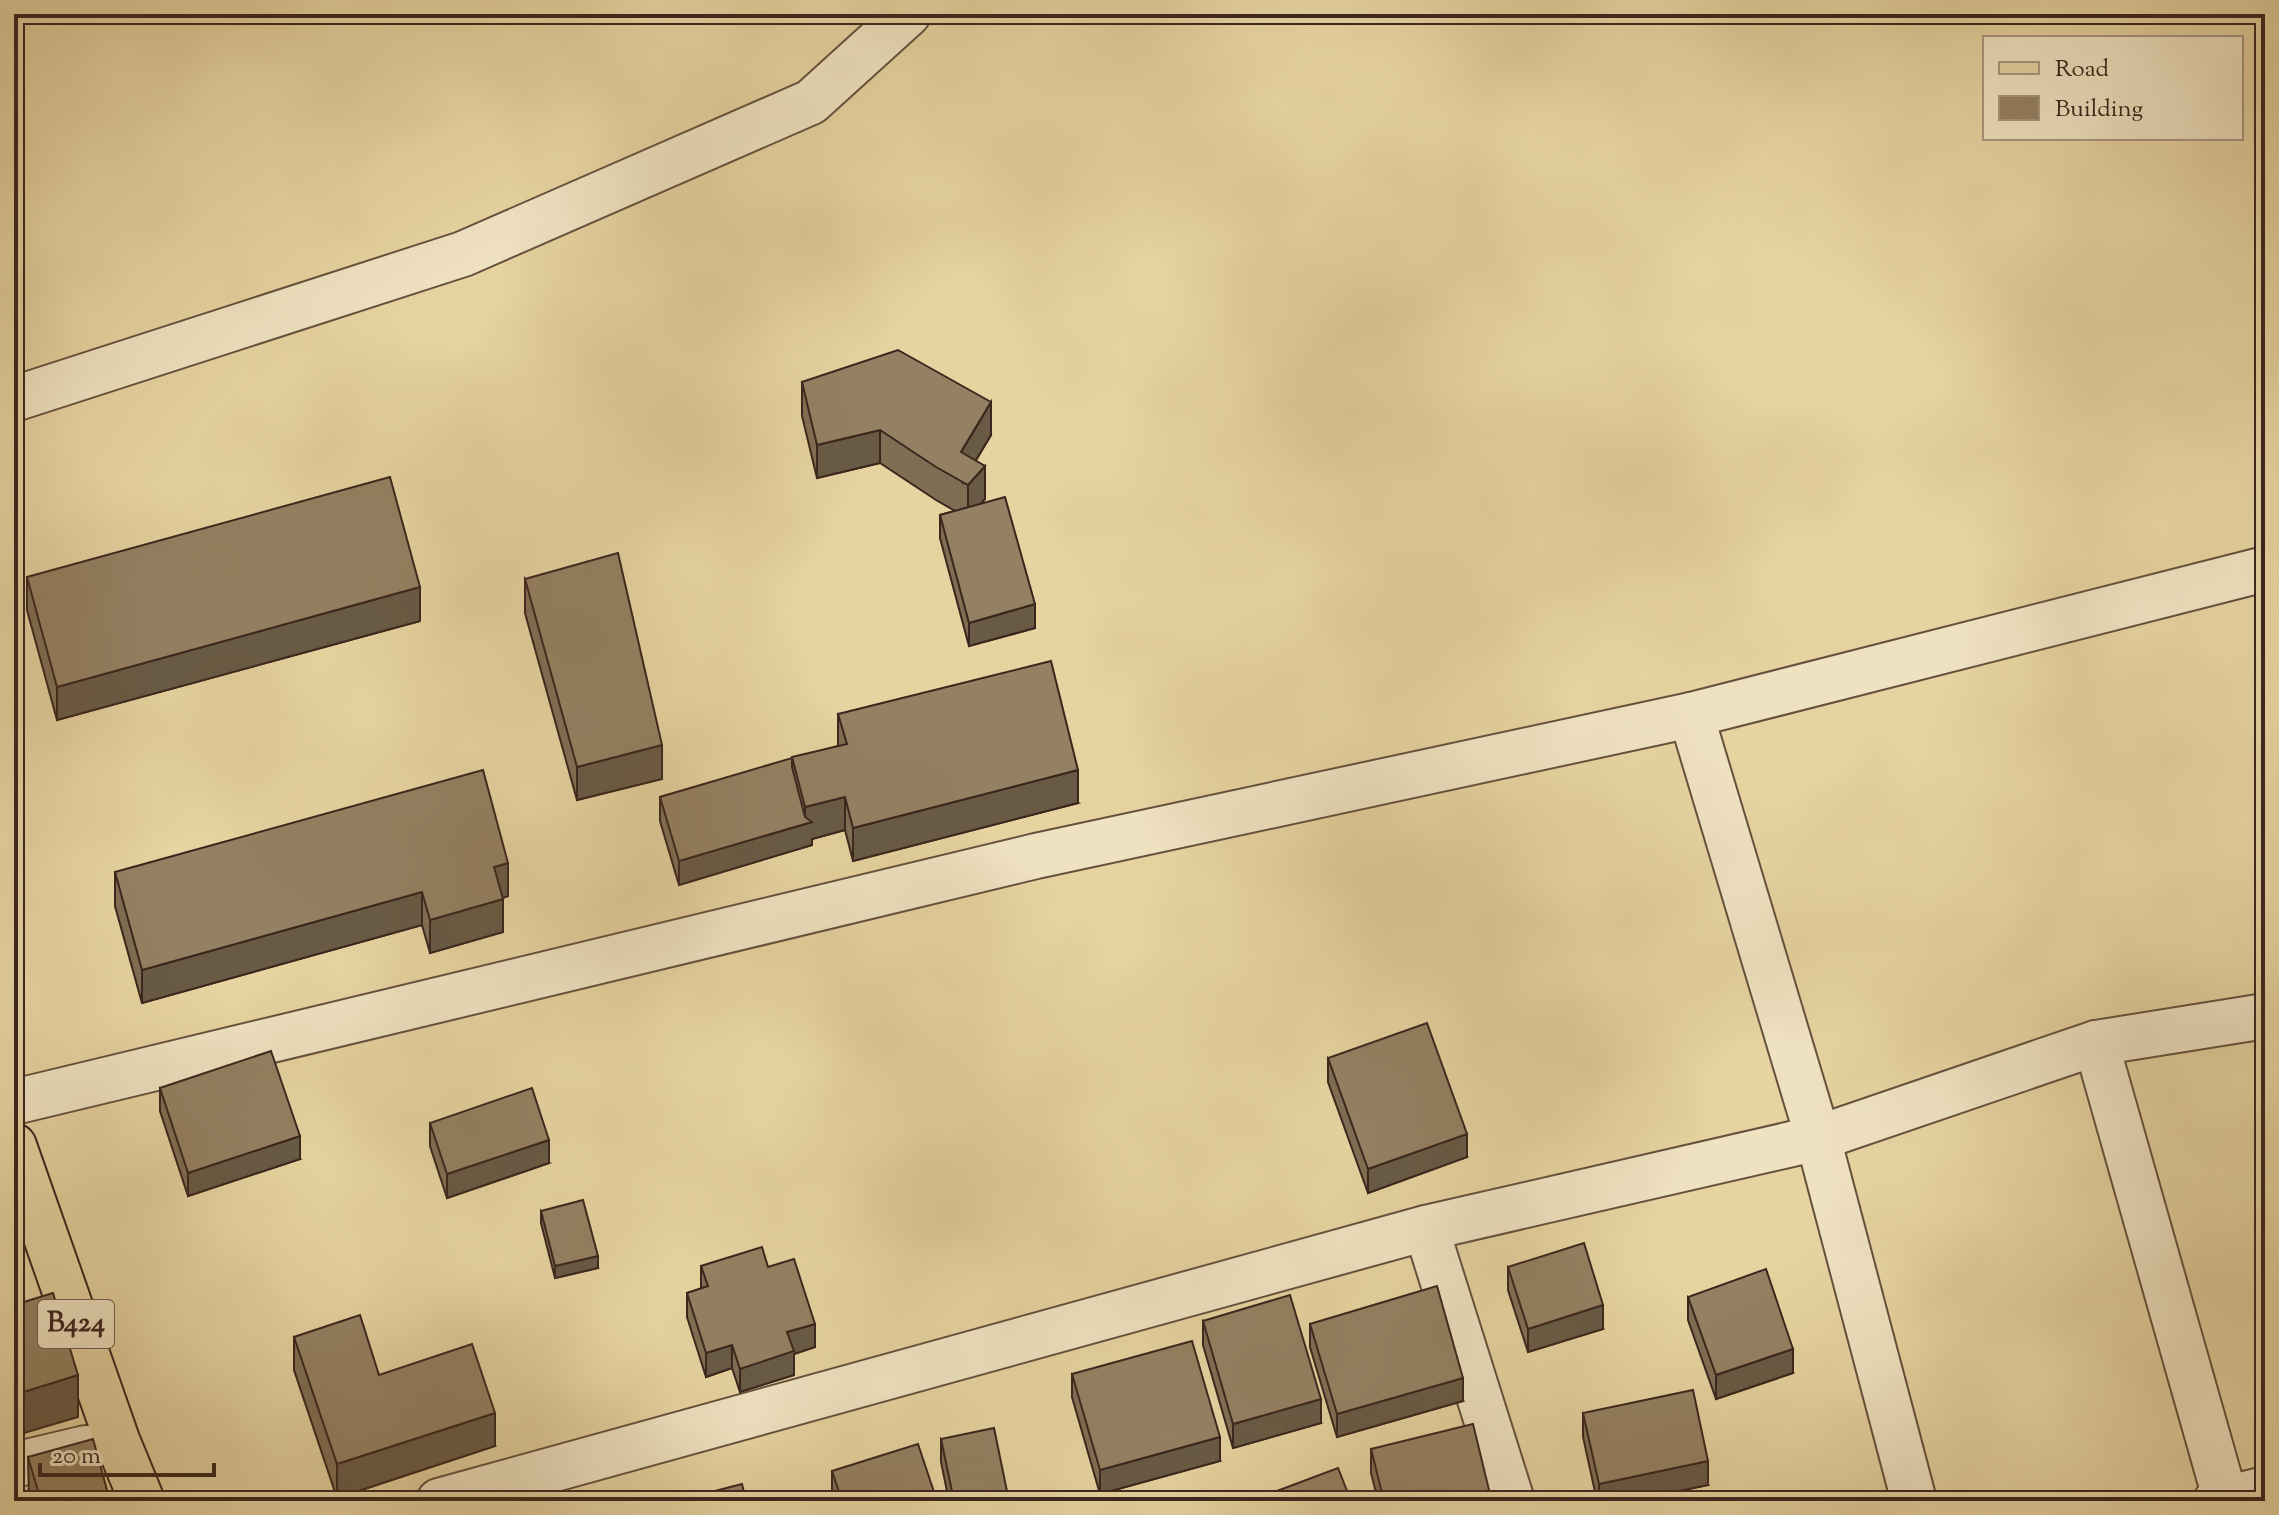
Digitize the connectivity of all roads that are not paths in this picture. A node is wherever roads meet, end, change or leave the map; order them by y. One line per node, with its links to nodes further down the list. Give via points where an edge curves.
1 (908, 14): 2 (street, via 811,102 463,254)
2 (14, 399)
3 (2265, 569): 4 (street)
4 (1691, 715): 7 (street, via 1036,856); 8 (street)
5 (2265, 1016): 6 (street)
6 (2096, 1043): 8 (street); 13 (street)
7 (14, 1102)
8 (1818, 1138): 10 (street); 17 (street)
9 (14, 1146): 11 (main road, B424)
10 (1426, 1228): 15 (street); 16 (street)
11 (117, 1440): 12 (street); 14 (main road, B424)
12 (14, 1465)
13 (2233, 1497)
14 (142, 1501)
15 (439, 1501)
16 (1512, 1501)
17 (1914, 1501)

